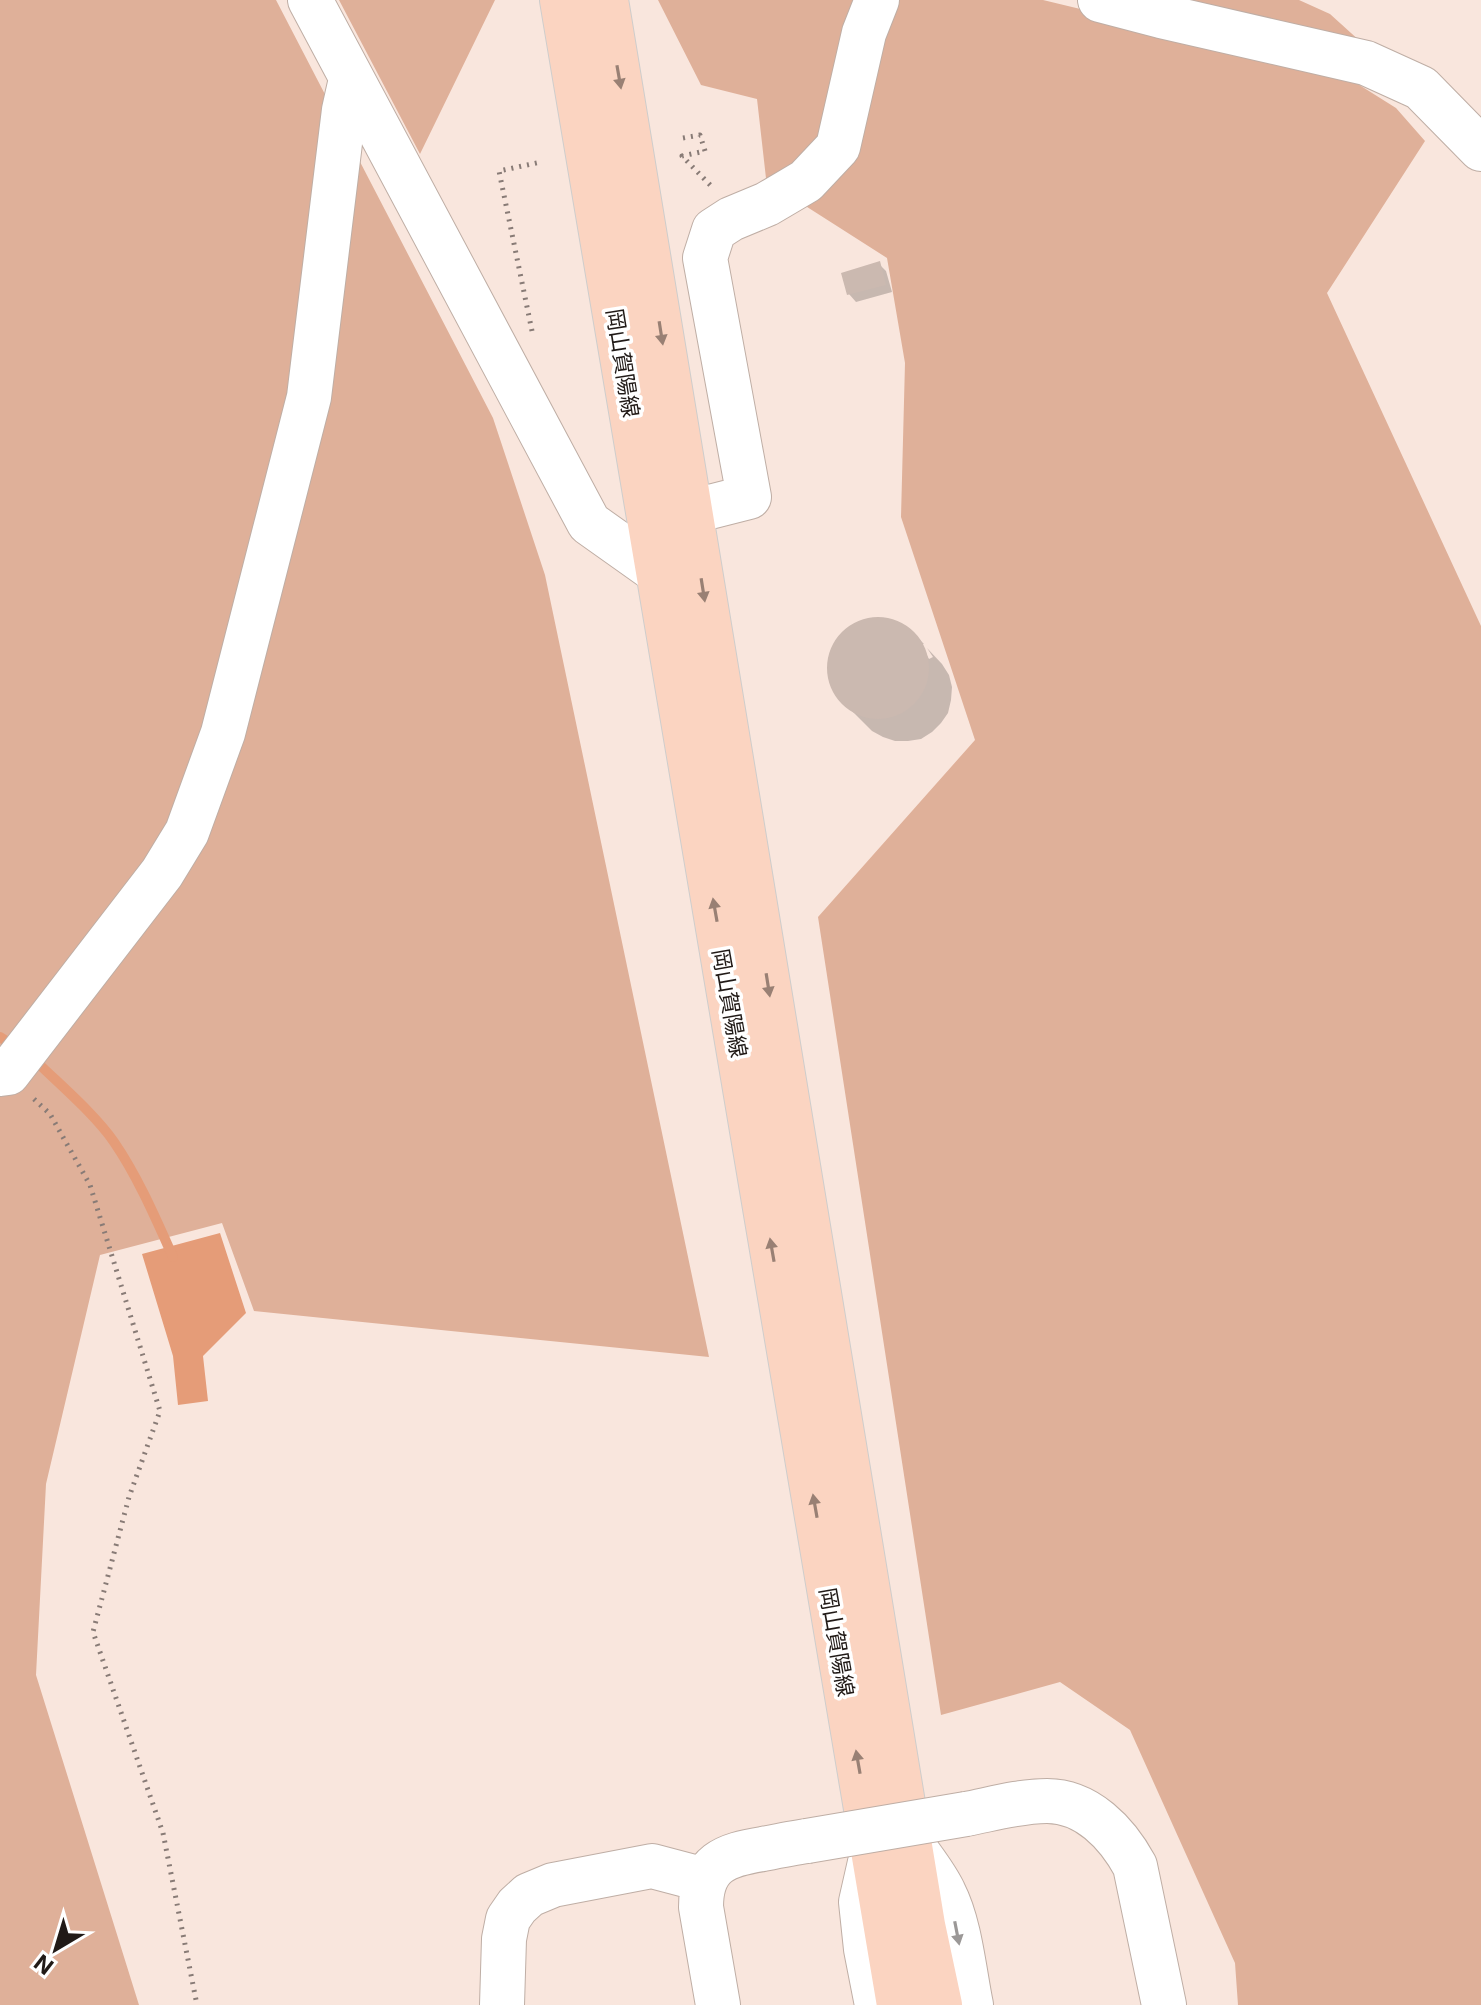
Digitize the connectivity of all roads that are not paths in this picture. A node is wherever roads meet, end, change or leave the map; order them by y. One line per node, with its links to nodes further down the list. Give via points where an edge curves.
1 (310, 0): 6 (street)
2 (562, 0): 9 (main road, 岡山賀陽線)
3 (606, 0): 8 (main road, 岡山賀陽線, one-way to 8)
4 (877, 0): 8 (street, via 864,33 838,147 806,181 714,230 705,258 749,497)
5 (1100, 0): 7 (street, via 1366,63 1421,88)
6 (351, 79): 9 (street, via 589,523); 10 (street, via 309,397 223,733 187,832 162,873)
7 (1481, 149)
8 (690, 512): 11 (main road, 岡山賀陽線, one-way to 11)
9 (658, 572): 11 (main road, 岡山賀陽線, one-way to 9)
10 (4, 1073)
11 (891, 1846): 15 (street, via 861,1902); 16 (main road, 岡山賀陽線); 17 (main road, 岡山賀陽線, via 923,1925); 18 (street, one-way to 18, via 936,1878 946,1896)
12 (705, 1880): 13 (street, via 652,1866 553,1885 529,1895 508,1919); 14 (street, via 701,1907); 19 (street, bridge, via 710,1870 735,1853 1026,1802 1070,1805 1110,1830 1135,1866)
13 (502, 2005)
14 (718, 2005)
15 (877, 2005)
16 (899, 2005)
17 (940, 2005)
18 (971, 2005)
19 (1164, 2005)

